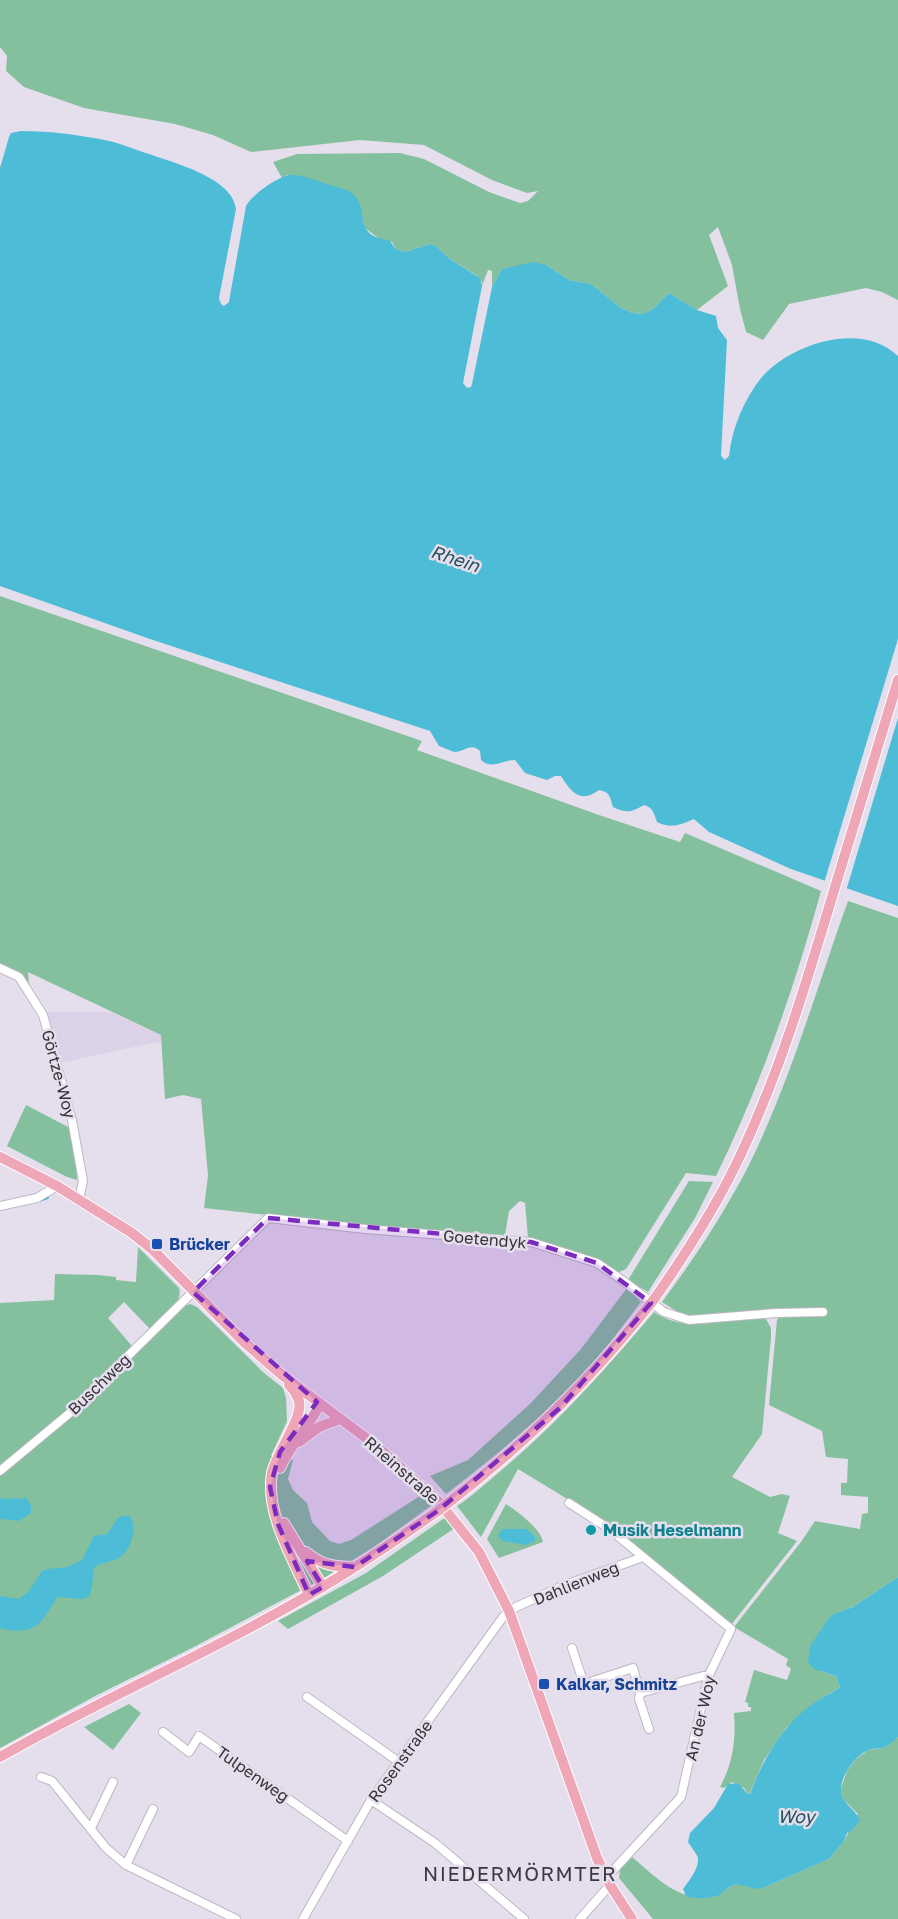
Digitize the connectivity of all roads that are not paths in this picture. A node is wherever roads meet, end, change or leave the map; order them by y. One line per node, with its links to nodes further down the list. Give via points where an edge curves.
1 (898, 680): 18 (main road, bridge, via 793,1023 764,1101 741,1155 677,1266 656,1298 560,1408 452,1500)
2 (0, 968): 5 (street, Görtze-Woy, via 19,977 43,1015 72,1120 83,1181)
3 (0, 1157): 4 (main road, Rheinstraße)
4 (57, 1186): 5 (main road, Rheinstraße); 6 (street, via 37,1198)
5 (79, 1199): 7 (main road, Rheinstraße, via 152,1249)
6 (0, 1206)
7 (194, 1292): 8 (street, Goetendyk, via 268,1218 531,1242 597,1263 664,1312 689,1320); 9 (main road, Rheinstraße); 14 (street, Buschweg, via 71,1412)
8 (823, 1312)
9 (282, 1375): 10 (main road, Rheinstraße); 12 (main road, via 299,1400)
10 (320, 1404): 11 (main road, Rheinstraße); 12 (main road, via 309,1411); 13 (main road)
11 (340, 1419): 13 (main road, via 319,1427); 21 (main road, Rheinstraße, via 439,1502 479,1552)
12 (288, 1437): 20 (main road, via 273,1471 271,1502)
13 (288, 1452): 16 (main road, via 275,1483 276,1499 280,1516)
14 (0, 1471)
15 (569, 1503): 17 (street, An der Woy)
16 (296, 1543): 18 (main road, via 326,1565); 19 (main road)
17 (643, 1557): 21 (street, Dahlienweg, via 565,1585); 23 (street, An der Woy, via 730,1629)
18 (355, 1567): 19 (main road)
19 (323, 1587): 20 (main road)
20 (309, 1594): 28 (main road)
21 (509, 1611): 29 (street, Rosenstraße); 37 (main road, Rheinstraße)
22 (572, 1648): 24 (street, via 584,1684 633,1668)
23 (708, 1677): 24 (street); 37 (street, An der Woy, via 681,1797)
24 (640, 1693): 26 (street)
25 (307, 1697): 29 (street)
26 (649, 1729)
27 (163, 1732): 35 (street, Tulpenweg, via 189,1752 199,1736)
28 (0, 1757)
29 (399, 1762): 32 (street, Rosenstraße)
30 (41, 1777): 34 (street, via 52,1781)
31 (113, 1782): 34 (street)
32 (371, 1800): 35 (street, Rosenstraße); 40 (street, via 435,1843)
33 (153, 1809): 36 (street)
34 (91, 1828): 36 (street)
35 (348, 1841): 39 (street, Rosenstraße)
36 (126, 1865): 38 (street)
37 (608, 1882): 41 (street, An der Woy); 42 (main road, Rheinstraße)
38 (236, 1919)
39 (303, 1919)
40 (525, 1919)
41 (580, 1919)
42 (632, 1919)

